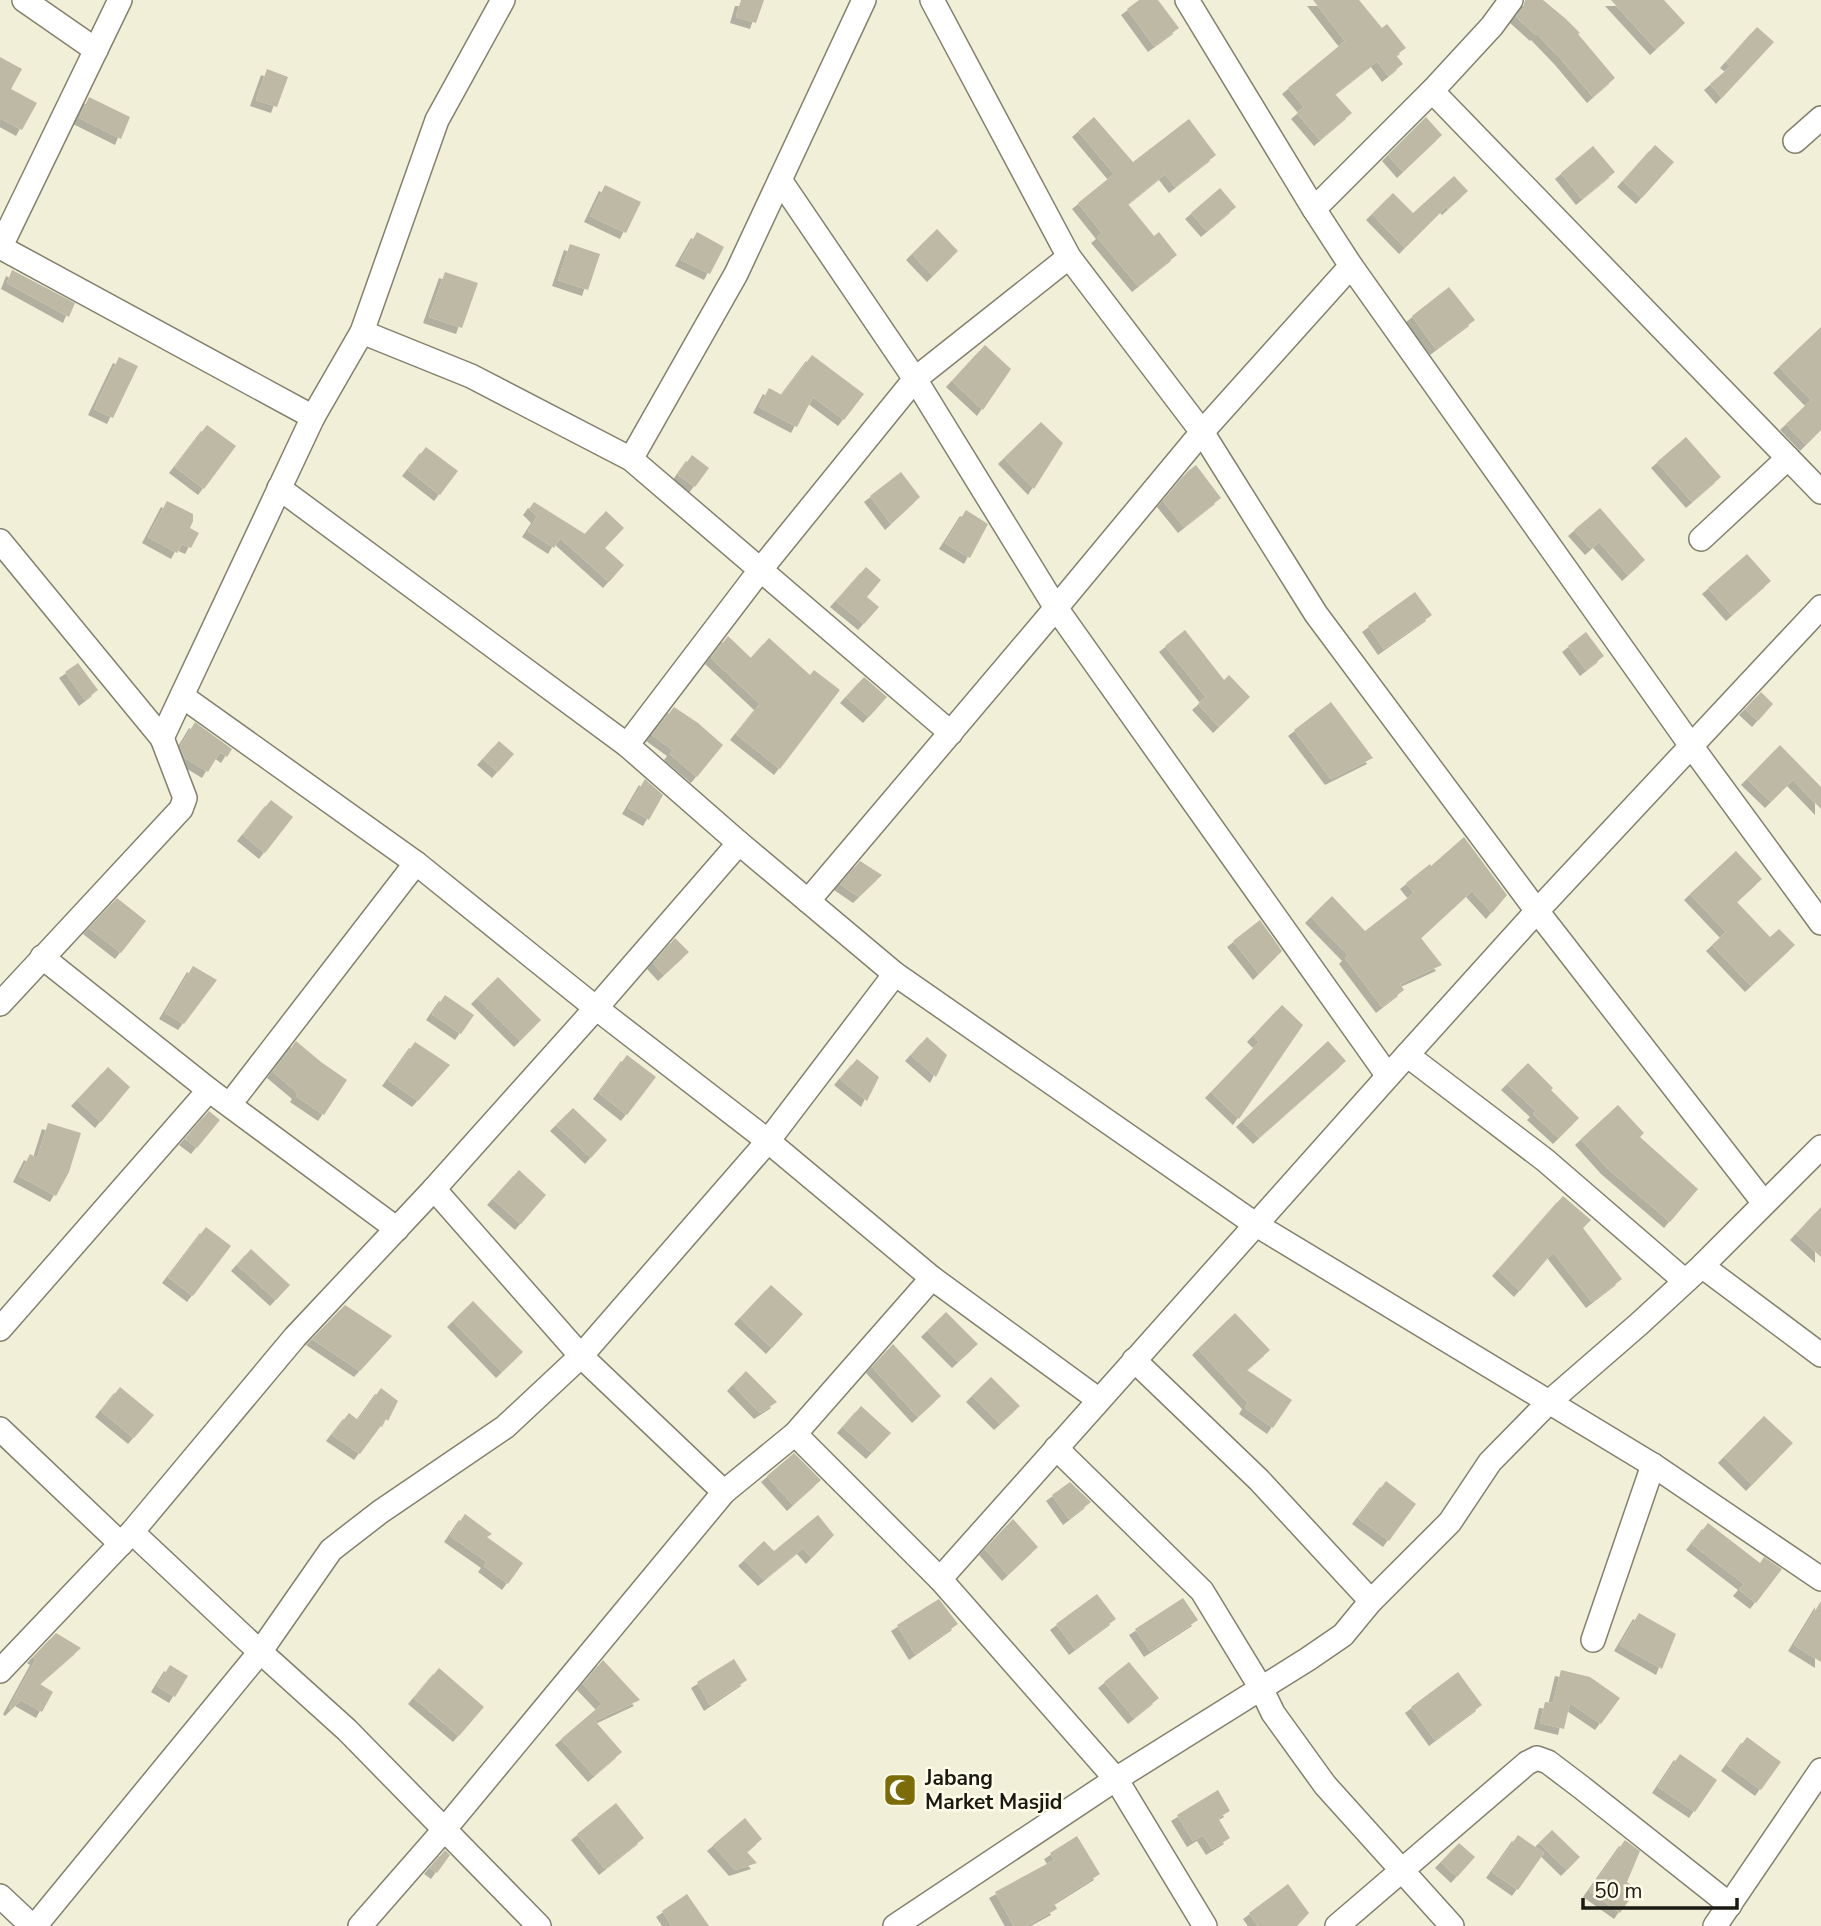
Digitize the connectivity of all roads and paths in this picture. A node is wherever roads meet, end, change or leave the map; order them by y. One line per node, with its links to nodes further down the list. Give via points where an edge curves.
1 (24, 0): 8 (street)
2 (120, 0): 8 (street)
3 (503, 0): 17 (street, via 437,120)
4 (864, 0): 12 (street)
5 (932, 0): 15 (street)
6 (1187, 0): 13 (street)
7 (1511, 0): 9 (street)
8 (96, 50): 14 (street)
9 (1432, 90): 13 (street); 21 (street)
10 (1821, 118): 11 (street)
11 (1795, 141)
12 (780, 180): 18 (street); 22 (street, via 736,274)
13 (1314, 209): 16 (street)
14 (0, 247): 19 (street)
15 (1069, 257): 18 (street); 20 (street)
16 (1352, 266): 20 (street); 34 (street)
17 (362, 332): 19 (street); 22 (street, via 471,376)
18 (915, 379): 27 (street); 29 (street)
19 (313, 417): 23 (street)
20 (1202, 432): 29 (street); 38 (street, via 1317,614)
21 (1788, 458): 24 (street); 25 (street)
22 (631, 459): 27 (street)
23 (279, 488): 30 (street); 33 (street)
24 (1821, 492)
25 (1702, 539)
26 (0, 541): 32 (street)
27 (761, 569): 31 (street); 33 (street)
28 (1821, 607): 34 (street)
29 (1056, 608): 31 (street); 45 (street)
30 (182, 696): 32 (street); 36 (street)
31 (951, 733): 37 (street)
32 (162, 738): 40 (street, via 185,798 181,809)
33 (627, 745): 35 (street)
34 (1692, 747): 38 (street); 39 (street)
35 (738, 843): 37 (street); 43 (street)
36 (416, 863): 43 (street); 47 (street)
37 (808, 901): 41 (street)
38 (1537, 911): 44 (street); 51 (street)
39 (1821, 923)
40 (42, 957): 42 (street); 46 (street)
41 (895, 974): 48 (street); 52 (street)
42 (0, 1004)
43 (596, 1008): 48 (street); 50 (street)
44 (1406, 1055): 45 (street); 54 (street)
45 (1388, 1076): 52 (street)
46 (209, 1090): 47 (street); 56 (street)
47 (230, 1104): 53 (street)
48 (768, 1141): 55 (street); 58 (street)
49 (1821, 1147): 51 (street)
50 (434, 1189): 53 (street); 58 (street)
51 (1764, 1203): 54 (street)
52 (1255, 1224): 59 (street); 61 (street)
53 (397, 1229): 67 (street, via 295,1337)
54 (1693, 1274): 57 (street); 61 (street)
55 (932, 1278): 60 (street); 63 (street)
56 (0, 1329)
57 (1821, 1354)
58 (581, 1356): 66 (street); 72 (street, via 505,1427 331,1550)
59 (1134, 1360): 60 (street); 70 (street, via 1259,1480)
60 (1099, 1400): 64 (street)
61 (1548, 1403): 65 (street); 70 (street, via 1490,1462 1450,1522)
62 (0, 1429): 67 (street)
63 (794, 1434): 66 (street); 68 (street)
64 (1056, 1448): 68 (street); 74 (street, via 1202,1591)
65 (1653, 1465): 69 (street); 71 (street)
66 (724, 1492): 77 (street)
67 (127, 1538): 72 (street); 73 (street)
68 (940, 1578): 76 (street)
69 (1821, 1579)
70 (1371, 1601): 74 (street, via 1343,1635)
71 (1593, 1640)
72 (260, 1652): 77 (street, via 347,1730); 81 (street)
73 (0, 1671)
74 (1261, 1688): 76 (street); 78 (street, via 1273,1713 1325,1785)
75 (1821, 1770): 80 (street)
76 (1116, 1779): 84 (street); 85 (street)
77 (444, 1830): 82 (street); 83 (street)
78 (1403, 1870): 80 (street, via 1537,1758 1581,1787); 86 (street); 87 (street)
79 (0, 1896): 81 (street)
80 (1730, 1905): 88 (street)
81 (34, 1926)
82 (360, 1926)
83 (539, 1926)
84 (895, 1926)
85 (1205, 1926)
86 (1337, 1926)
87 (1452, 1926)
88 (1715, 1926)

